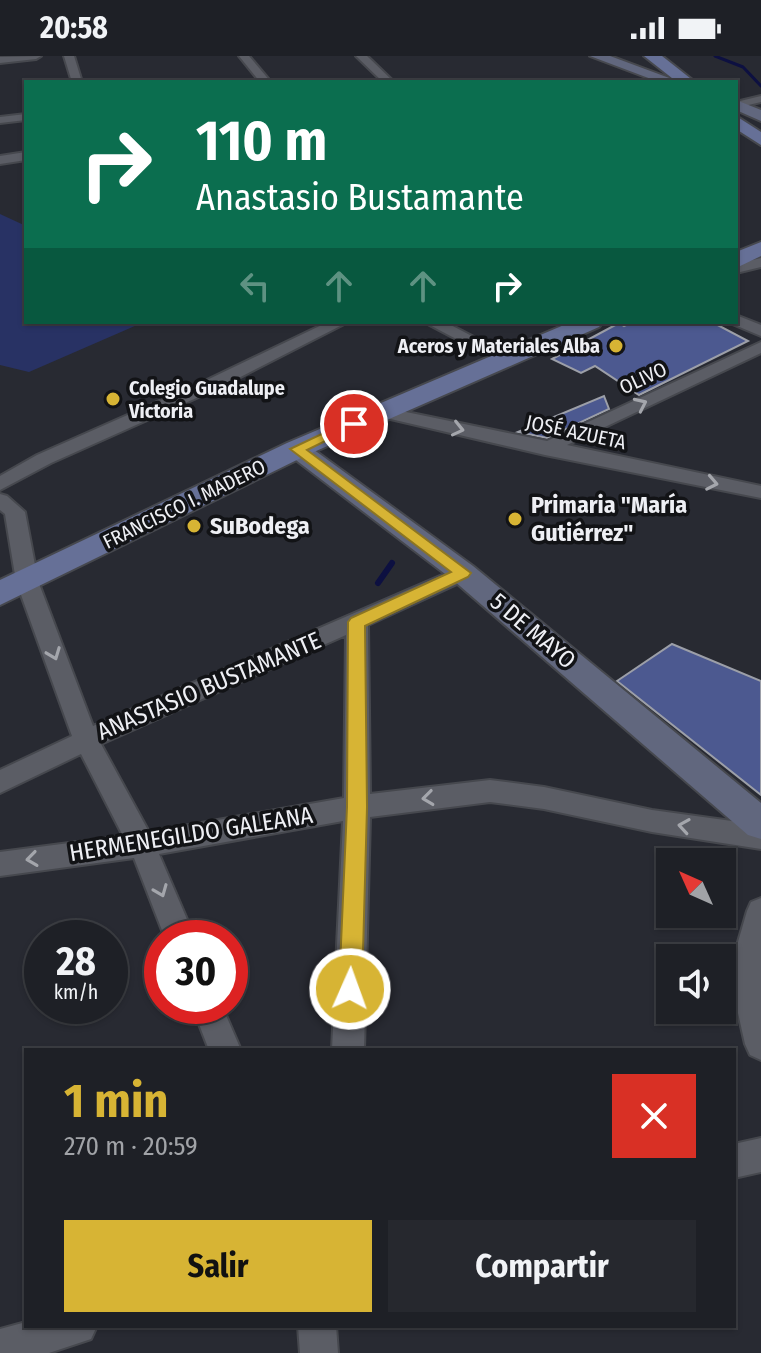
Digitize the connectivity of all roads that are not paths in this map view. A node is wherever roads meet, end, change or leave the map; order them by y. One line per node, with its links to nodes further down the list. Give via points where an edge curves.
1 (36, 56): 7 (street)
2 (69, 56): 10 (street)
3 (244, 56): 11 (street)
4 (361, 56): 12 (street)
5 (597, 56): 9 (street)
6 (652, 56): 8 (main road)
7 (0, 60)
8 (673, 77): 9 (street)
9 (648, 79)
10 (76, 80)
11 (264, 80)
12 (387, 80)
13 (761, 99): 14 (street)
14 (738, 109)
15 (738, 109): 17 (street)
16 (738, 110): 20 (main road)
17 (761, 116)
18 (24, 117): 19 (street)
19 (0, 120)
20 (761, 140)
21 (24, 156): 22 (street)
22 (0, 160)
23 (761, 248): 24 (main road)
24 (738, 260)
25 (761, 262): 26 (street)
26 (738, 268)
27 (738, 321): 31 (street)
28 (336, 324): 37 (street)
29 (436, 324): 33 (street)
30 (586, 324): 33 (main road, FRANCISCO I. MADERO)
31 (761, 331)
32 (761, 347): 36 (street, OLIVO, one-way to 32)
33 (504, 357): 34 (main road, FRANCISCO I. MADERO)
34 (382, 412): 35 (main road, FRANCISCO I. MADERO); 36 (street, JOSÉ AZUETA, one-way to 36)
35 (297, 449): 40 (street, 5 DE MAYO); 41 (main road, FRANCISCO I. MADERO)
36 (545, 449): 38 (street, JOSÉ AZUETA, one-way to 38)
37 (0, 484)
38 (761, 492)
39 (0, 500): 41 (street, via 15,512)
40 (463, 573): 43 (street, ANASTASIO BUSTAMANTE); 47 (street, 5 DE MAYO)
41 (27, 581): 42 (main road, FRANCISCO I. MADERO); 44 (street, one-way to 44)
42 (0, 594)
43 (357, 622): 44 (street, ANASTASIO BUSTAMANTE); 46 (street)
44 (86, 739): 45 (street, ANASTASIO BUSTAMANTE); 49 (street)
45 (0, 782)
46 (357, 807): 48 (street, HERMENEGILDO GALEANA, one-way to 46, via 490,791); 49 (street, HERMENEGILDO GALEANA); 56 (street)
47 (761, 824)
48 (761, 837)
49 (142, 845): 50 (street, HERMENEGILDO GALEANA, one-way to 50); 52 (street, one-way to 52)
50 (0, 864)
51 (761, 911): 54 (street, via 744,973)
52 (173, 920)
53 (214, 1024): 55 (street)
54 (761, 1044)
55 (224, 1048)
56 (348, 1048)
57 (761, 1155): 58 (street)
58 (736, 1161)
59 (71, 1328): 61 (street)
60 (317, 1328): 62 (street)
61 (0, 1348)
62 (319, 1353)

